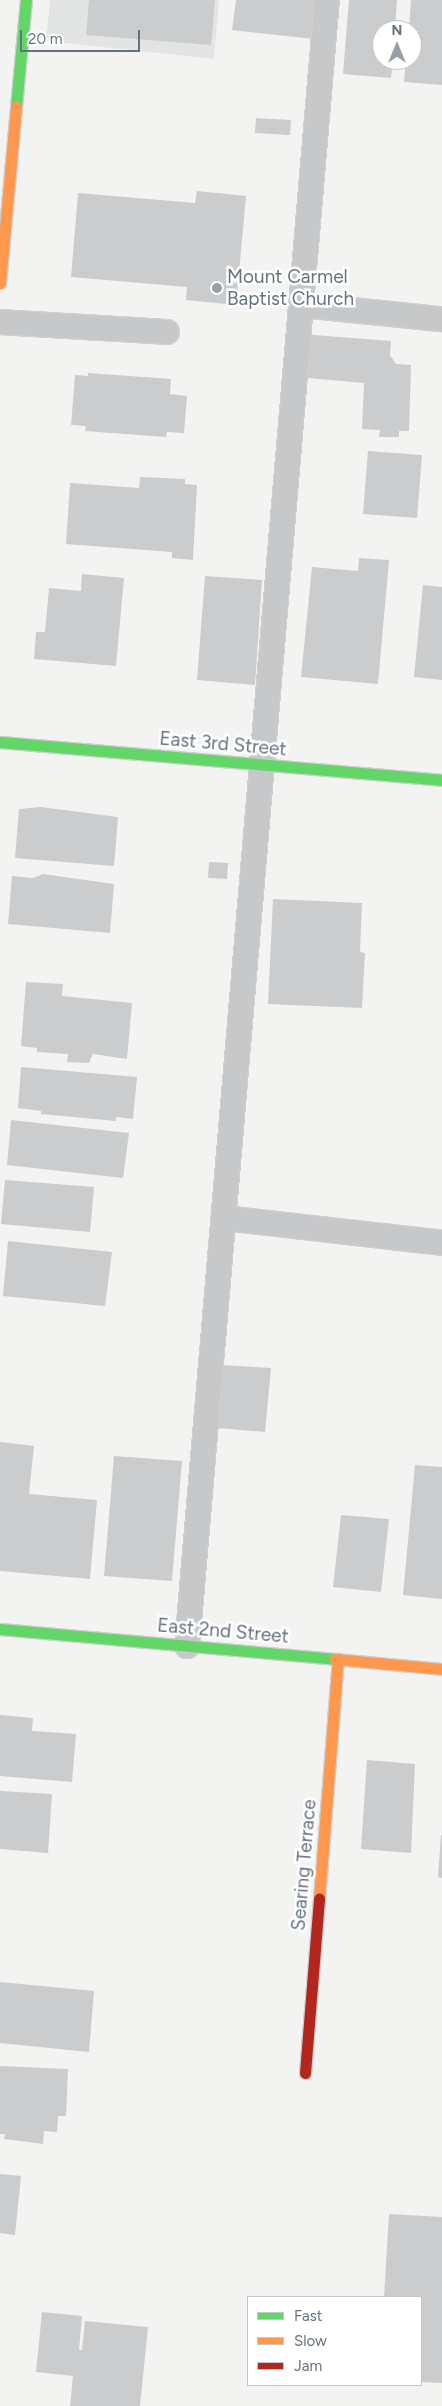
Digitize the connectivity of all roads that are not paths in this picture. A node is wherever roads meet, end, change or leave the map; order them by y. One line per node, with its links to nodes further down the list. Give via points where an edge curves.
1 (26, 0): 3 (street)
2 (328, 0): 4 (lane)
3 (0, 283)
4 (302, 305): 5 (lane); 9 (lane)
5 (440, 319)
6 (0, 322): 7 (lane)
7 (167, 332)
8 (0, 742): 9 (street, East 3rd Street)
9 (264, 765): 10 (street, East 3rd Street); 11 (lane)
10 (442, 780)
11 (224, 1218): 12 (lane); 14 (lane)
12 (442, 1243)
13 (0, 1629): 14 (street, East 2nd Street)
14 (187, 1646): 15 (street, East 2nd Street)
15 (338, 1659): 16 (street, East 2nd Street); 17 (street, Searing Terrace)
16 (442, 1669)
17 (305, 2073)

